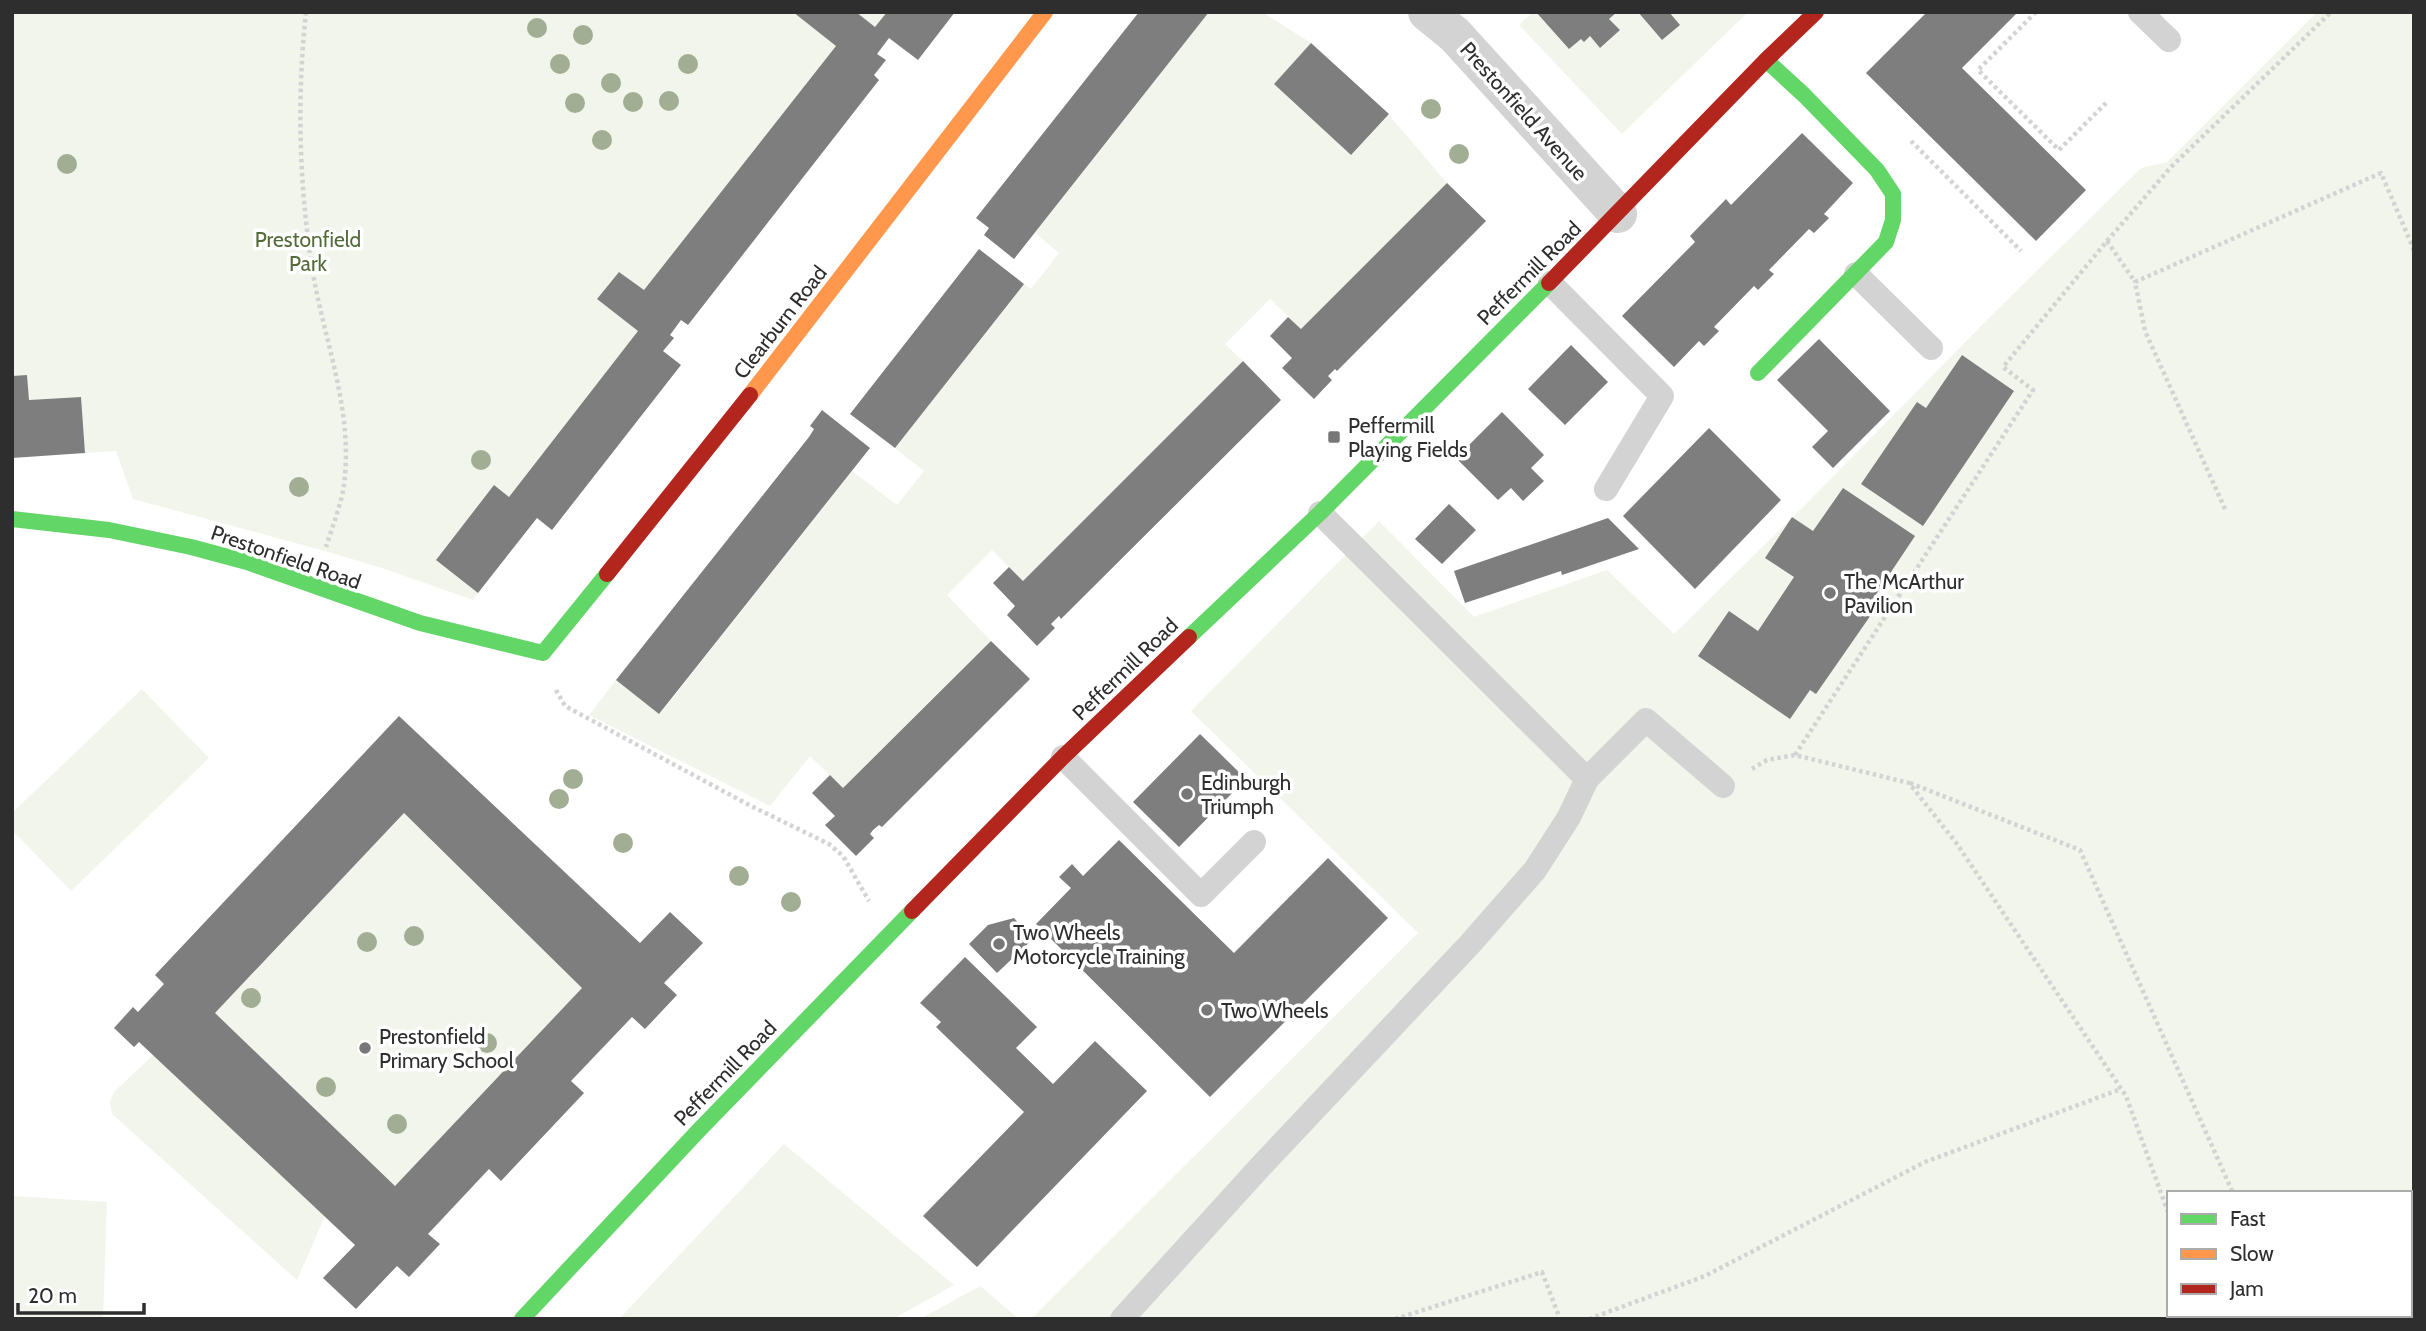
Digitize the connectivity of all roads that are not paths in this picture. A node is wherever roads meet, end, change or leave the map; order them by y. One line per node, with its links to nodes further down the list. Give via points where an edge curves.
1 (1045, 12): 15 (main road, Clearburn Road, via 735,415)
2 (1816, 12): 6 (main road, Peffermill Road)
3 (2140, 12): 5 (lane)
4 (1448, 20): 7 (street, Prestonfield Avenue)
5 (2169, 40)
6 (1766, 60): 7 (main road, Peffermill Road); 8 (main road, via 1877,170 1893,194 1893,220 1886,242)
7 (1618, 214): 9 (main road, Peffermill Road)
8 (1856, 274): 10 (lane); 11 (main road)
9 (1550, 283): 12 (lane, via 1662,396); 13 (main road, Peffermill Road)
10 (1931, 348)
11 (1758, 373)
12 (1606, 489)
13 (1320, 513): 16 (main road, Peffermill Road); 17 (lane)
14 (12, 519): 15 (main road, Prestonfield Road, via 153,538 247,562 420,623)
15 (543, 653)
16 (1063, 757): 19 (lane, via 1200,895); 20 (main road, Peffermill Road, via 699,1129)
17 (1587, 779): 18 (lane, via 1646,720); 21 (lane, via 1535,870)
18 (1723, 786)
19 (1254, 842)
20 (522, 1319)
21 (1122, 1319)

